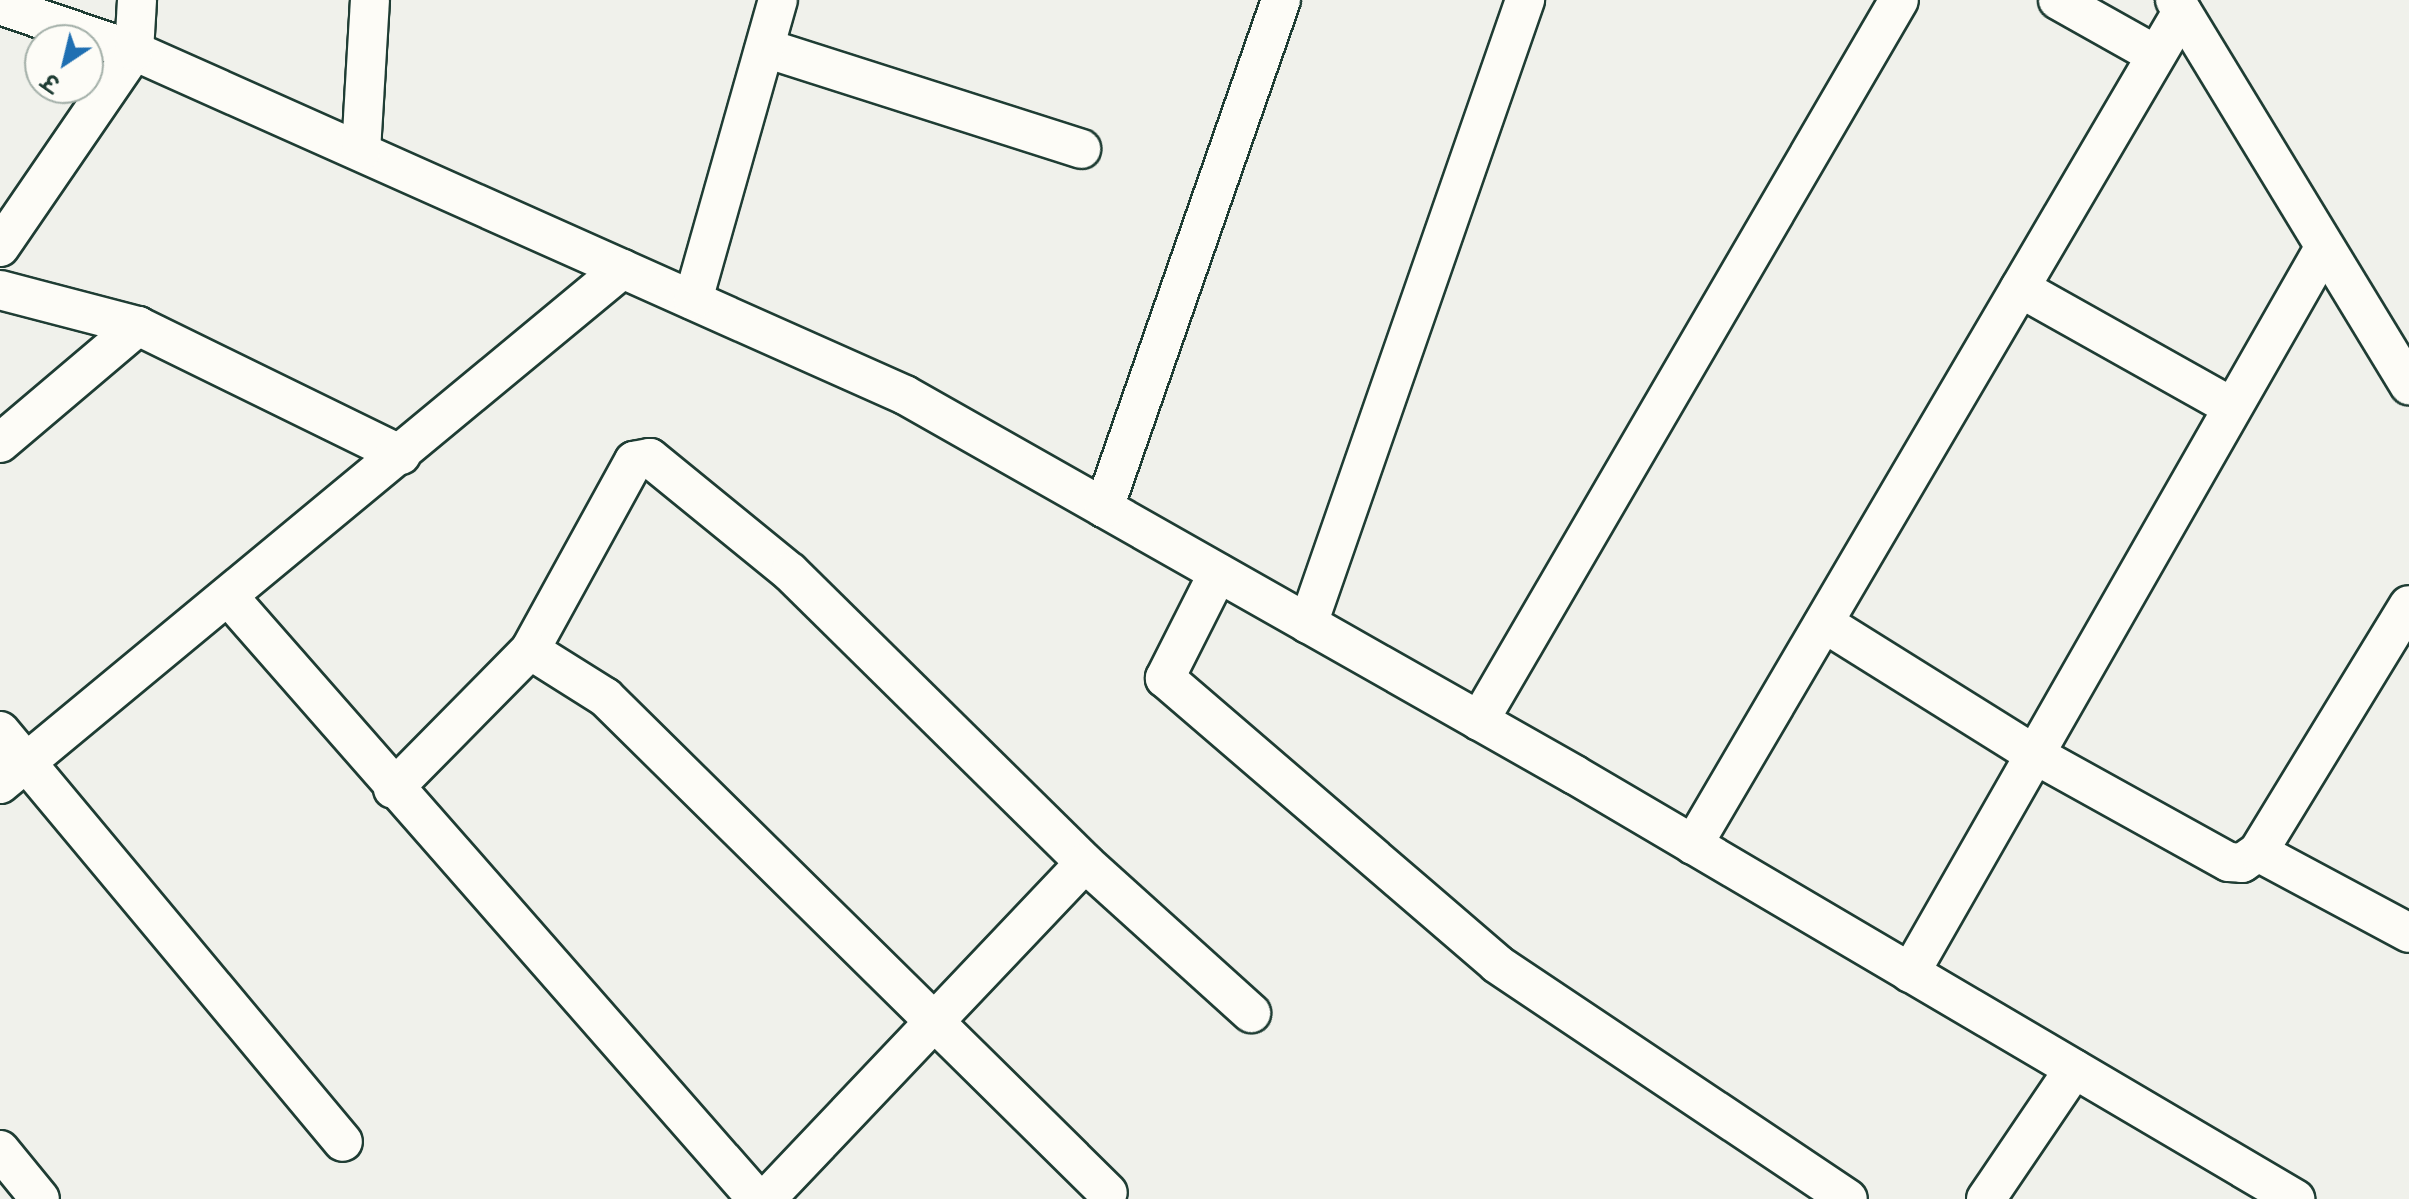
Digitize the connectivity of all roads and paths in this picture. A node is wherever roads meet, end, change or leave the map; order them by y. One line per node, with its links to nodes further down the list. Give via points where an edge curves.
1 (137, 0): 11 (street)
2 (370, 0): 14 (street)
3 (778, 0): 10 (street)
4 (1281, 0): 26 (street)
5 (1525, 0): 31 (street)
6 (1899, 0): 33 (street)
7 (2058, 0): 12 (street)
8 (0, 5): 11 (street)
9 (2178, 6): 12 (street); 16 (street)
10 (765, 48): 13 (street); 20 (street)
11 (134, 51): 14 (street); 15 (street)
12 (2156, 55): 18 (street)
13 (1081, 149)
14 (361, 151): 17 (street)
15 (0, 247)
16 (2324, 248): 22 (street); 23 (street)
17 (622, 269): 20 (street); 25 (street)
18 (2020, 288): 23 (street); 30 (street)
19 (0, 290): 21 (street)
20 (693, 300): 26 (street, via 905,395)
21 (138, 326): 24 (street); 25 (street)
22 (2409, 385)
23 (2232, 407): 35 (street)
24 (0, 443)
25 (401, 455): 28 (street)
26 (1104, 508): 27 (street)
27 (1218, 573): 31 (street); 52 (street, via 1165,678 1497,964)
28 (228, 596): 36 (street); 37 (street)
29 (2409, 605): 39 (street)
30 (1824, 623): 35 (street); 38 (street)
31 (1308, 624): 33 (street)
32 (530, 650): 37 (street); 40 (street, via 634,461 650,458 790,572); 44 (street, via 605,697)
33 (1479, 721): 38 (street)
34 (0, 731): 36 (street)
35 (2032, 753): 39 (street, via 2229,862 2242,863); 42 (street)
36 (13, 773): 46 (street)
37 (393, 789): 50 (street)
38 (1693, 845): 42 (street)
39 (2258, 852): 41 (street)
40 (1085, 863): 43 (street); 44 (street)
41 (2409, 933)
42 (1910, 973): 45 (street)
43 (1251, 1013)
44 (933, 1024): 48 (street); 51 (street)
45 (2074, 1069): 53 (street); 54 (street)
46 (343, 1142)
47 (0, 1150): 49 (street)
48 (1108, 1193)
49 (40, 1199)
50 (757, 1199)
51 (766, 1199)
52 (1848, 1199)
53 (1986, 1199)
54 (2295, 1199)

